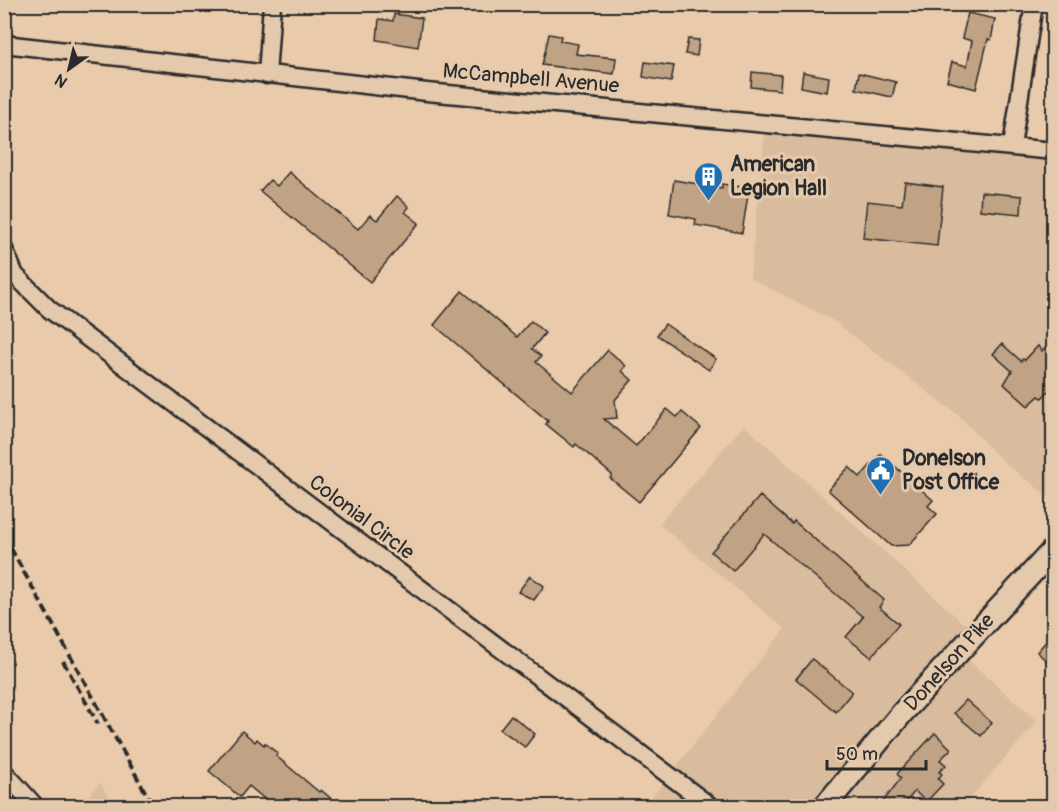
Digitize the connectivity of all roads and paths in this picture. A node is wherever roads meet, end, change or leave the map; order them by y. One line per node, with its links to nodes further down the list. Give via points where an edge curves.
1 (272, 4): 4 (street)
2 (1034, 4): 5 (street)
3 (4, 44): 4 (street, McCampbell Avenue)
4 (267, 75): 5 (street, McCampbell Avenue)
5 (1012, 146): 6 (street, McCampbell Avenue)
6 (1053, 150)
7 (4, 249): 11 (street, Colonial Circle, via 15,274 49,309)
8 (1053, 549): 12 (main road, Donelson Pike, via 896,721)
9 (5, 775): 10 (street)
10 (35, 807)
11 (710, 807)
12 (825, 807)

